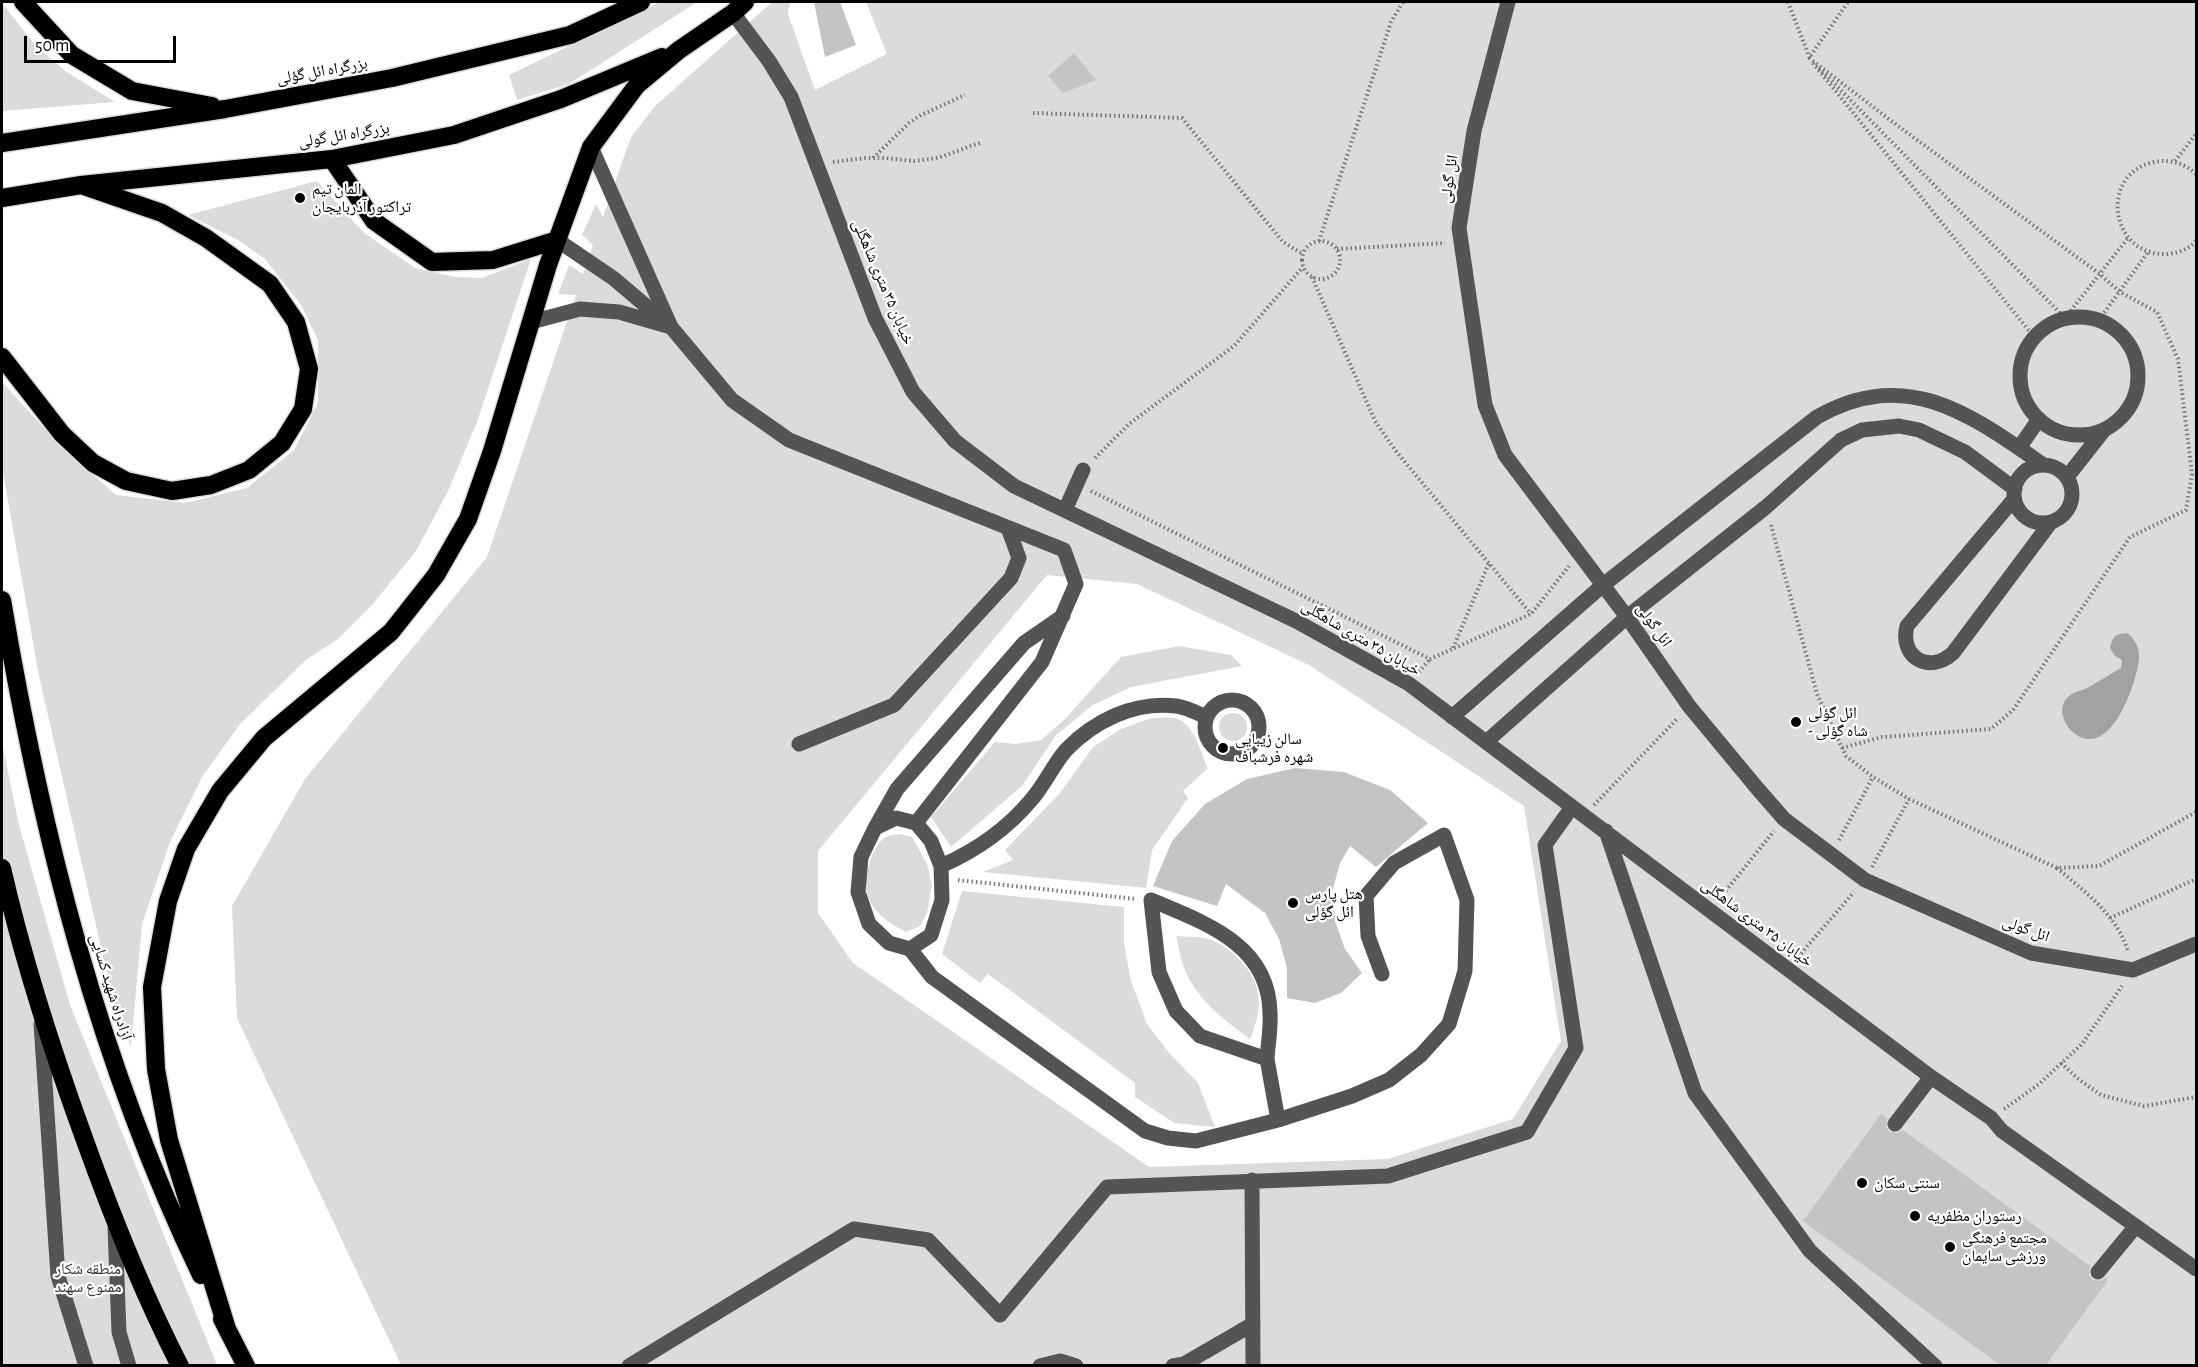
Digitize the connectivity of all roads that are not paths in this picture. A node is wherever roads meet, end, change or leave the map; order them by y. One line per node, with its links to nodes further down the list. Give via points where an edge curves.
1 (23, 2): 6 (highway, via 72,55 132,91)
2 (640, 2): 6 (highway, بزرگراه ائل گؤلی, via 570,35 392,78)
3 (1508, 2): 26 (street, ائل گولی, via 1474,131 1459,228 1485,405 1504,455)
4 (739, 7): 5 (highway); 23 (street, خیابان ۳۵ متری شاهگلی, via 791,98 875,318 913,392 955,441 1014,486)
5 (679, 50): 8 (highway, via 637,85); 9 (highway, بزرگراه ائل گولی, via 561,99 454,135)
6 (225, 109): 7 (highway, بزرگراه ائل گؤلی)
7 (2, 143)
8 (591, 147): 12 (highway); 14 (street)
9 (332, 159): 10 (highway, بزرگراه ائل گولی); 12 (highway, via 374,221 432,262 493,260)
10 (81, 185): 11 (highway, بزرگراه ائل گولی); 15 (highway, via 162,213 206,238 270,284 296,322 309,369 303,409 282,443 249,470 211,485 172,491 126,481 93,463 62,434)
11 (2, 198)
12 (557, 240): 13 (highway); 14 (street, via 613,278)
13 (531, 322): 14 (street, via 580,309 619,312); 54 (highway, via 468,519 436,575 391,632 264,738 220,791 186,849 168,902 152,987 156,1069 169,1140)
14 (671, 327): 25 (street, via 732,400 789,440)
15 (2, 357)
16 (2039, 419): 17 (street, via 2070,435); 17 (street, via 2021,388 2025,352 2048,325 2082,316 2117,330 2130,345 2138,364 2138,384 2132,403 2120,419); 18 (street)
17 (2104, 430): 21 (street)
18 (2019, 448): 19 (street); 26 (street, via 1959,411 1918,397 1895,395 1852,400 1817,417)
19 (2042, 464): 21 (street, via 2052,465); 22 (street, via 2024,472)
20 (1080, 477): 23 (street)
21 (2067, 477): 24 (street, via 2072,485 2071,504 2059,519)
22 (2014, 494): 24 (street, via 2024,516 2032,521); 24 (street, via 1907,626 1906,643 1915,657 1939,662 1953,652); 29 (street, via 1965,452 1919,430 1899,426 1862,430 1841,440 1766,507)
23 (1065, 510): 31 (street, خیابان ۳۵ متری شاهگلی, via 1296,621 1409,684)
24 (2051, 522)
25 (1008, 528): 28 (street, via 1064,550 1076,584); 33 (street, via 1019,558 1011,578 894,705)
26 (1603, 585): 29 (street, ائل گولی); 31 (street)
27 (2, 600): 54 (highway, آزادراه شهید کسایی, via 15,681 51,846 99,1019 178,1226)
28 (1063, 616): 35 (street, via 1042,662); 36 (street, via 1023,643 897,789)
29 (1628, 617): 32 (street); 40 (street, ائل گولی, via 1689,706 1784,819 1865,880 2031,953 2133,970)
30 (1206, 717): 39 (street, via 1176,706 1132,708 1094,726 1065,751 1032,800 999,831)
31 (1452, 717): 32 (street, خیابان ۳۵ متری شاهگلی)
32 (1486, 742): 34 (street, خیابان ۳۵ متری شاهگلی)
33 (799, 744)
34 (1578, 811): 37 (street, خیابان ۳۵ متری شاهگلی); 48 (street, via 1545,845 1576,1048 1527,1132 1388,1176)
35 (916, 823): 36 (street, via 896,818); 39 (street, via 931,841)
36 (875, 828): 41 (street, via 861,857 858,892 869,924 889,943)
37 (1606, 831): 45 (street, خیابان ۳۵ متری شاهگلی); 65 (street, via 1695,1094 1810,1251)
38 (2, 868): 43 (highway)
39 (942, 872): 41 (street, via 942,900 931,935)
40 (2196, 944)
41 (910, 949): 46 (street, via 932,977 1145,1131 1196,1141)
42 (1382, 974): 46 (street, via 1368,936 1366,896 1394,863 1444,835 1467,900 1465,971 1449,1024 1421,1055 1389,1080)
43 (39, 1006): 49 (highway); 55 (street, via 58,1276)
44 (1267, 1059): 44 (street, via 1200,1036 1176,1011 1159,972 1151,900 1209,925 1246,951 1264,978 1270,1012); 46 (street)
45 (1931, 1077): 47 (street); 50 (street, خیابان ۳۵ متری شاهگلی)
46 (1278, 1120)
47 (1895, 1124)
48 (1252, 1180): 53 (street); 59 (street, via 1107,1187 1000,1315 928,1240 854,1229)
49 (114, 1222): 56 (street, via 119,1332); 57 (highway)
50 (2136, 1226): 51 (street, خیابان ۳۵ متری شاهگلی); 52 (street)
51 (2196, 1269)
52 (2098, 1272)
53 (1253, 1324): 62 (street, via 1184,1364); 63 (street); 64 (street)
54 (227, 1329): 58 (highway, آزادراه شهید کسایی)
55 (87, 1365)
56 (129, 1365)
57 (180, 1365)
58 (246, 1365)
59 (629, 1365)
60 (1040, 1365): 61 (street, via 1060,1361)
61 (1076, 1365)
62 (1173, 1365)
63 (1243, 1365)
64 (1253, 1365)
65 (1935, 1365)

